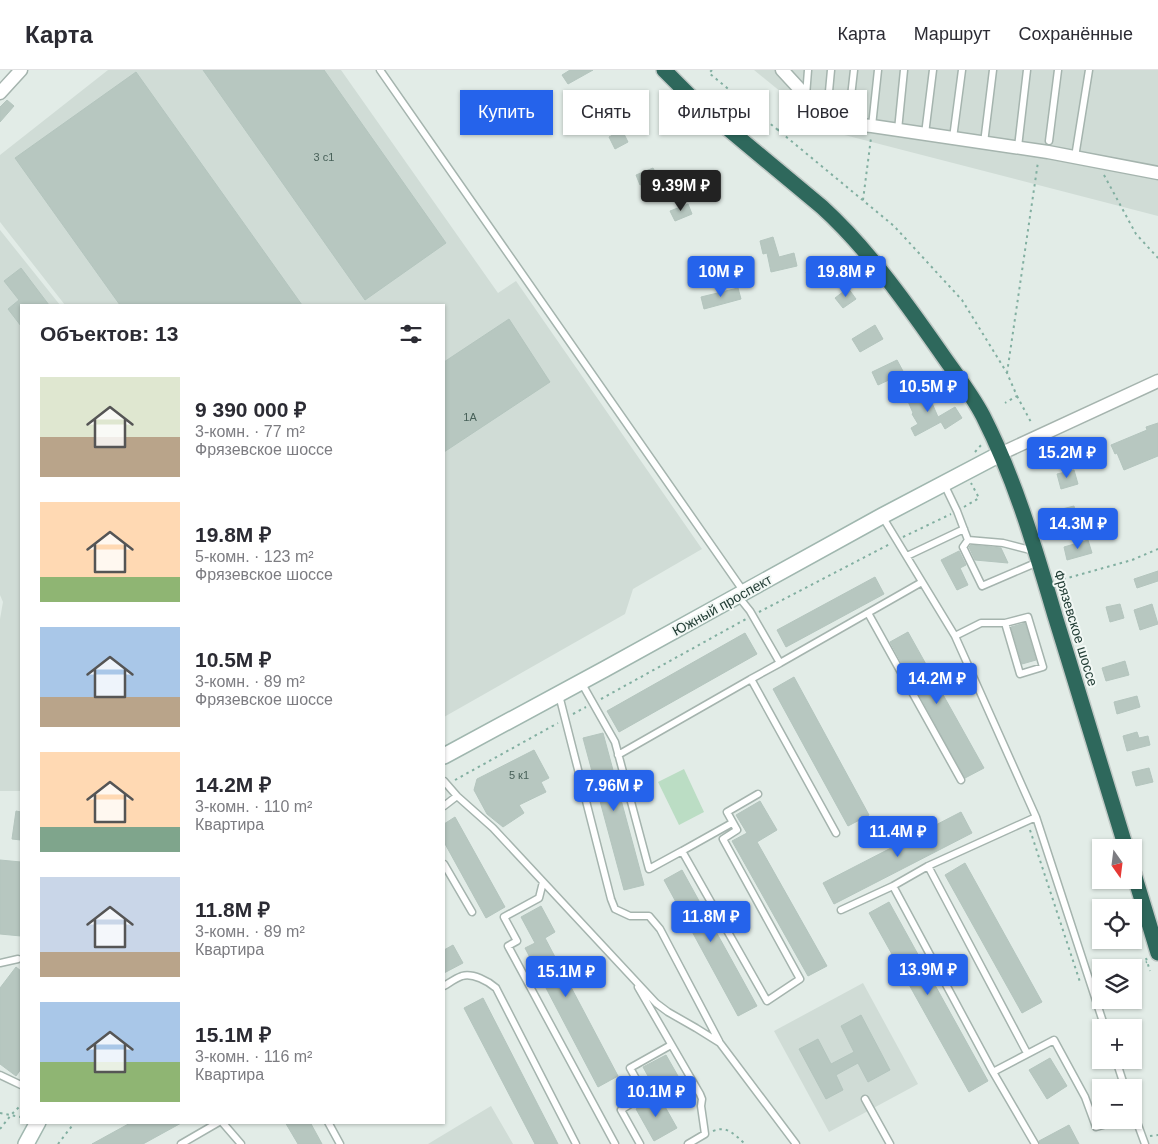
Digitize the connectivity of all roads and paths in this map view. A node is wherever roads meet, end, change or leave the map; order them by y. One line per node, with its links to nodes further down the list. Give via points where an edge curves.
1 (21, 70): 21 (street)
2 (380, 70): 57 (lane)
3 (664, 70): 43 (highway, Фрязевское шоссе, via 696,102 822,207 854,240 916,318 966,389)
4 (712, 70): 25 (path, via 709,73)
5 (782, 70): 17 (street)
6 (808, 70): 18 (lane)
7 (831, 70): 19 (lane)
8 (854, 70): 20 (lane)
9 (878, 70): 23 (lane)
10 (904, 70): 24 (lane)
11 (933, 70): 26 (lane)
12 (962, 70): 27 (lane)
13 (994, 70): 29 (lane)
14 (1027, 70): 30 (lane)
15 (1058, 70): 28 (lane)
16 (1089, 70): 31 (lane)
17 (800, 90)
18 (806, 90)
19 (829, 90)
20 (852, 90)
21 (0, 93)
22 (867, 126): 23 (street)
23 (872, 126): 24 (street); 35 (path)
24 (898, 130): 26 (street)
25 (778, 131): 35 (path)
26 (925, 134): 27 (street)
27 (954, 138): 29 (street)
28 (1049, 141)
29 (984, 142): 30 (street)
30 (1018, 147): 31 (street)
31 (1075, 157): 34 (street)
32 (1038, 161): 37 (path)
33 (1102, 169): 36 (path, via 1136,234)
34 (1158, 172)
35 (863, 200): 37 (path, via 894,226 962,300)
36 (1158, 258)
37 (1007, 372): 39 (path)
38 (1158, 381): 43 (street)
39 (1017, 396): 40 (path); 41 (path)
40 (1005, 402)
41 (1032, 424)
42 (984, 440): 44 (path)
43 (1000, 454): 45 (main road, Южный проспект); 54 (highway, Фрязевское шоссе)
44 (971, 458)
45 (944, 483): 47 (lane); 48 (main road, Южный проспект)
46 (971, 483): 47 (path, via 979,498)
47 (957, 511): 49 (lane); 50 (path)
48 (882, 516): 50 (lane); 57 (main road, Южный проспект)
49 (964, 529): 51 (lane); 53 (lane)
50 (897, 540): 53 (lane); 59 (path)
51 (968, 540): 54 (lane, via 1003,544); 54 (lane, via 963,547 982,586)
52 (1158, 549): 56 (path, via 1132,560)
53 (907, 556): 55 (lane)
54 (1037, 556): 56 (highway, Фрязевское шоссе)
55 (922, 582): 58 (lane); 61 (lane)
56 (1046, 584): 78 (highway, Фрязевское шоссе)
57 (742, 594): 59 (lane); 64 (main road, Южный проспект)
58 (868, 613): 62 (lane); 70 (lane)
59 (753, 615): 62 (lane); 66 (path)
60 (1005, 623): 60 (lane, via 1028,617 1043,667 1020,674); 61 (lane, via 981,623)
61 (955, 636): 75 (lane)
62 (780, 663): 63 (lane)
63 (751, 679): 69 (lane); 77 (lane)
64 (581, 682): 65 (main road, Южный проспект); 66 (lane)
65 (559, 694): 67 (lane); 68 (main road, Южный проспект)
66 (593, 703): 67 (path); 69 (lane, via 615,742)
67 (565, 719): 71 (path); 93 (lane, via 615,909 630,916 648,916 660,929)
68 (445, 755)
69 (618, 755): 79 (lane, via 649,869)
70 (961, 780)
71 (445, 782): 73 (lane)
72 (758, 794): 76 (lane, via 727,812)
73 (457, 796): 74 (lane); 82 (lane, via 493,828)
74 (445, 805)
75 (1036, 817): 81 (lane); 92 (lane)
76 (732, 823): 79 (lane); 79 (lane, via 737,830 723,839 800,979 767,1001)
77 (836, 833)
78 (1123, 839)
79 (682, 851)
80 (445, 866): 86 (lane)
81 (928, 866): 83 (lane); 95 (lane)
82 (543, 882): 90 (lane); 119 (lane, via 539,898 504,917 517,941 508,946)
83 (894, 886): 85 (lane); 96 (lane)
84 (1137, 889): 87 (highway)
85 (841, 910)
86 (472, 912)
87 (1152, 958)
88 (18, 959): 89 (lane)
89 (0, 963)
90 (633, 979): 93 (lane, via 668,1012); 94 (lane)
91 (445, 985): 118 (lane, via 462,976 478,977 496,988)
92 (1102, 1019)
93 (720, 1043): 123 (lane)
94 (671, 1045): 112 (lane, via 702,1099 700,1106); 120 (lane, via 630,1068 645,1095 621,1110)
95 (1027, 1053): 96 (lane); 103 (lane, via 1054,1040)
96 (993, 1072): 125 (lane)
97 (0, 1075): 98 (lane)
98 (20, 1084)
99 (865, 1099): 124 (lane)
100 (20, 1106): 102 (path)
101 (0, 1113): 102 (path)
102 (12, 1115): 104 (path); 110 (path)
103 (1092, 1116)
104 (20, 1117)
105 (37, 1124): 113 (main road)
106 (73, 1124): 114 (path)
107 (216, 1124): 115 (lane)
108 (222, 1124): 116 (lane)
109 (329, 1124): 117 (lane)
110 (0, 1129)
111 (1139, 1129): 126 (lane)
112 (705, 1134): 121 (lane); 122 (path, via 727,1129)
113 (26, 1144)
114 (58, 1144)
115 (181, 1144)
116 (241, 1144)
117 (340, 1144)
118 (576, 1144)
119 (616, 1144)
120 (640, 1144)
121 (688, 1144)
122 (745, 1144)
123 (796, 1144)
124 (890, 1144)
125 (1035, 1144)
126 (1145, 1144)

